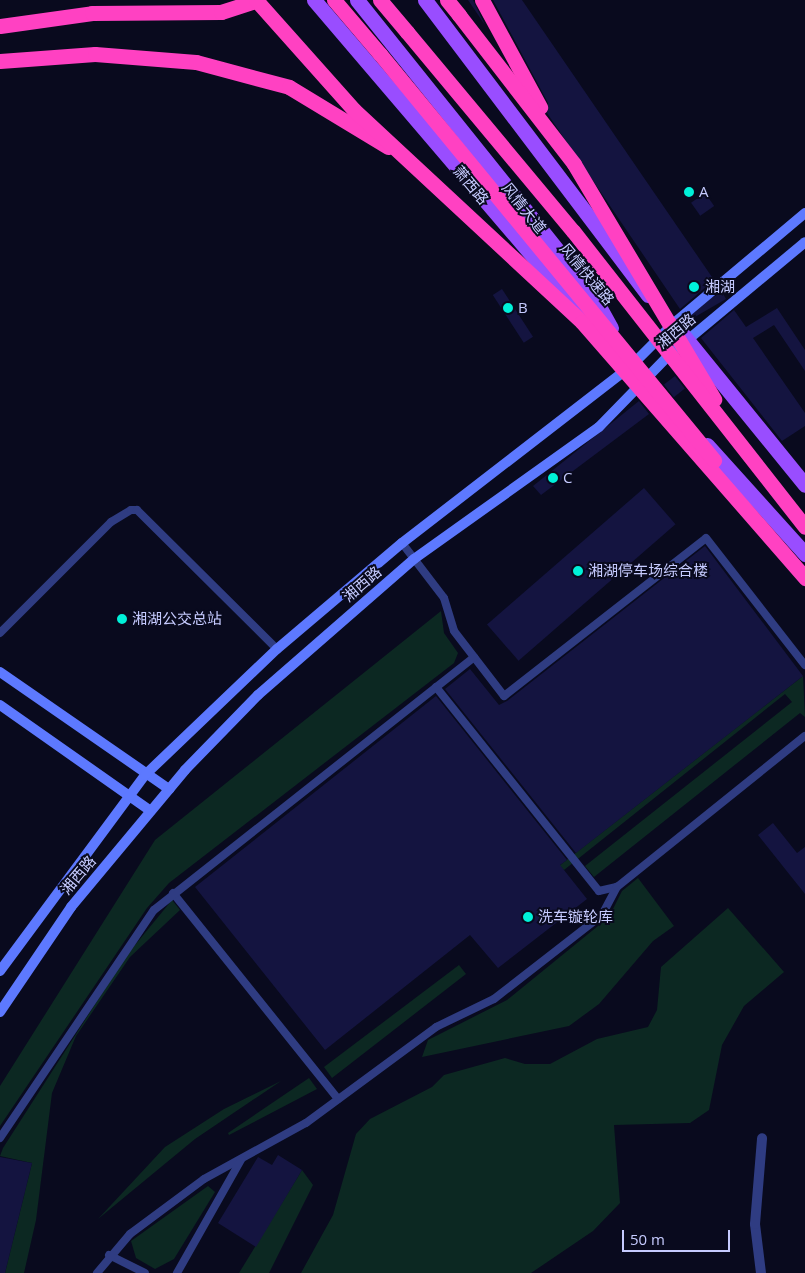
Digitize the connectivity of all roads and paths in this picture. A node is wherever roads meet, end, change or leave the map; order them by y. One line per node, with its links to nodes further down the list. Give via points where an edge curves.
1 (257, 0): 9 (highway, via 221,12 92,12); 14 (highway, bridge, via 315,70)
2 (314, 0): 12 (main road, 萧西路)
3 (334, 0): 30 (highway, 风情快速路, bridge, via 656,386)
4 (357, 0): 10 (main road, 风情大道)
5 (380, 0): 23 (highway, 风情快速路, bridge, via 573,231)
6 (425, 0): 17 (main road, via 623,268)
7 (447, 0): 13 (highway, bridge)
8 (482, 0): 13 (highway, bridge, via 493,27)
9 (0, 26)
10 (386, 35): 12 (main road); 21 (main road, 风情大道, via 591,292)
11 (0, 60): 14 (highway, bridge, via 147,55 240,73 289,87)
12 (416, 120): 21 (main road, 萧西路, via 560,290)
13 (574, 164): 23 (highway, bridge)
14 (417, 165): 30 (highway, bridge, via 525,265 612,354)
15 (805, 213): 17 (street, 湘西路)
16 (805, 242): 18 (street, 湘西路)
17 (674, 323): 18 (main road); 19 (street, 湘西路)
18 (688, 340): 20 (street, 湘西路); 24 (main road)
19 (656, 345): 20 (main road); 21 (street, 湘西路)
20 (666, 358): 22 (street, 湘西路); 25 (main road)
21 (631, 366): 22 (main road, 风情大道); 27 (street, 湘西路)
22 (646, 381): 28 (main road, 风情大道); 29 (street, 湘西路, via 599,427)
23 (742, 450): 26 (highway, 风情快速路, bridge)
24 (805, 485)
25 (805, 523)
26 (805, 527)
27 (402, 543): 29 (lane); 32 (street, 湘西路)
28 (805, 554)
29 (414, 559): 33 (lane, via 444,598 454,631); 40 (street, 湘西路, via 258,695)
30 (805, 578)
31 (0, 633): 32 (lane, via 111,522 131,510 144,517)
32 (277, 649): 39 (street, 湘西路)
33 (474, 657): 34 (lane, via 504,696 706,538); 36 (lane)
34 (805, 665)
35 (0, 672): 39 (street)
36 (436, 688): 43 (lane, via 599,891); 44 (lane)
37 (0, 704): 41 (street)
38 (805, 736): 43 (lane)
39 (145, 775): 40 (street); 41 (street, 湘西路)
40 (169, 789): 42 (street, 湘西路)
41 (128, 796): 42 (street); 45 (street, 湘西路)
42 (151, 811): 46 (street, 湘西路, via 71,907)
43 (616, 887): 47 (lane, via 602,915 494,999 436,1027)
44 (173, 893): 47 (lane); 48 (lane, via 146,920)
45 (0, 971)
46 (0, 1012)
47 (338, 1099): 50 (lane)
48 (0, 1138)
49 (762, 1138): 55 (street, via 755,1224)
50 (242, 1158): 51 (lane, via 173,1201); 54 (lane)
51 (109, 1255): 52 (lane); 53 (lane)
52 (97, 1273)
53 (145, 1273)
54 (177, 1273)
55 (761, 1273)

